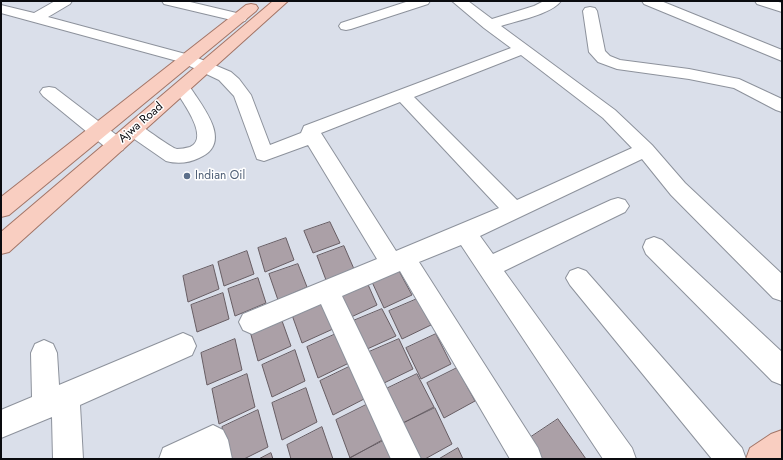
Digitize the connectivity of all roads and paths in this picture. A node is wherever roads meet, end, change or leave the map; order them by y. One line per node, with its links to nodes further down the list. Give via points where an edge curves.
1 (65, 1): 13 (street)
2 (169, 1): 14 (street)
3 (260, 1): 14 (main road, Ajwa Road)
4 (281, 1): 20 (main road, Ajwa Road)
5 (423, 1): 16 (street)
6 (461, 1): 15 (street)
7 (554, 1): 15 (street, via 539,9)
8 (648, 1): 18 (street)
9 (762, 1): 10 (street)
10 (782, 8)
11 (1, 9): 13 (street)
12 (590, 11): 24 (street, via 597,52 610,62 739,84)
13 (36, 18): 19 (street)
14 (240, 18): 19 (main road, Ajwa Road)
15 (489, 25): 17 (street)
16 (346, 26)
17 (522, 49): 23 (street); 29 (street, via 609,114)
18 (782, 56)
19 (187, 59): 20 (street); 26 (main road, Ajwa Road)
20 (206, 67): 21 (main road, Ajwa Road); 27 (street, via 225,76 242,95 264,154)
21 (182, 88): 25 (main road, Ajwa Road); 25 (street, via 206,127 206,142 200,150 188,155 173,156)
22 (49, 92): 26 (street)
23 (403, 95): 27 (street, via 313,128 310,132); 32 (street)
24 (782, 106)
25 (134, 130): 28 (main road, Ajwa Road)
26 (97, 131): 28 (street); 31 (main road, Ajwa Road)
27 (313, 136): 36 (street)
28 (116, 145): 34 (main road, Ajwa Road)
29 (645, 150): 32 (street); 40 (street, via 678,189)
30 (618, 206): 37 (street)
31 (1, 208)
32 (514, 211): 33 (street)
33 (465, 233): 36 (street); 37 (street)
34 (1, 245)
35 (654, 247): 44 (street)
36 (398, 261): 39 (street); 52 (street)
37 (489, 267): 53 (street)
38 (578, 278): 54 (street)
39 (327, 290): 41 (street); 51 (street)
40 (782, 290)
41 (252, 322)
42 (183, 346): 45 (street)
43 (44, 353): 45 (street)
44 (782, 371)
45 (55, 401): 46 (street); 48 (street)
46 (1, 424)
47 (782, 445): 55 (main road)
48 (68, 459)
49 (174, 459): 50 (street, via 213,440)
50 (218, 459)
51 (406, 459)
52 (527, 459)
53 (621, 459)
54 (731, 459)
55 (761, 459)

